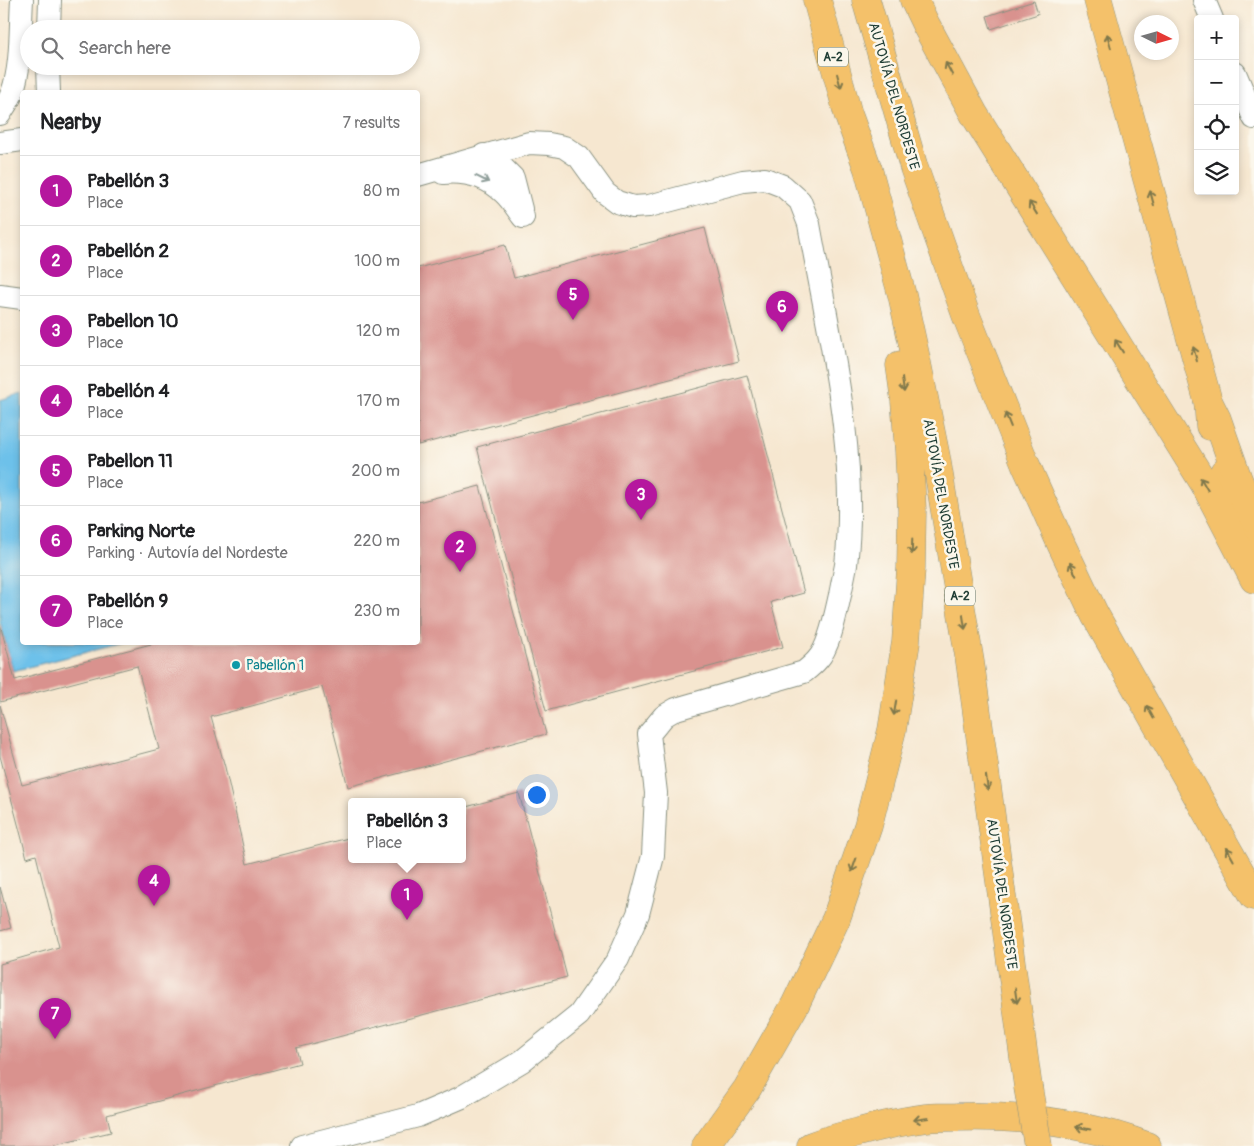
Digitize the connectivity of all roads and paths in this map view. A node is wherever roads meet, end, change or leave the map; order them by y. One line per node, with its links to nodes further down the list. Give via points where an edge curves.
1 (22, 0): 9 (lane)
2 (50, 0): 10 (lane)
3 (817, 0): 16 (main road, AUTOVÍA DEL NORDESTE / A-2, one-way to 16)
4 (866, 0): 30 (main road, AUTOVÍA DEL NORDESTE, one-way to 4, via 1095,615 1029,471 966,315 914,168)
5 (914, 0): 29 (main road, one-way to 5, via 1204,483 974,114)
6 (1098, 0): 27 (main road, one-way to 6)
7 (1204, 0): 8 (lane)
8 (1210, 15)
9 (21, 20)
10 (49, 20)
11 (20, 37): 15 (lane, via 16,77)
12 (48, 75): 14 (lane)
13 (1239, 82): 17 (lane)
14 (49, 90)
15 (0, 114)
16 (848, 114): 32 (main road, one-way to 32, via 854,166 883,279 905,401 912,512 906,642 892,730 868,826 836,919 795,1005 747,1089); 34 (main road, AUTOVÍA DEL NORDESTE / A-2, one-way to 34, bridge, via 868,169 902,295 936,457 970,662)
17 (1254, 118)
18 (20, 140): 19 (lane)
19 (0, 143)
20 (549, 144): 21 (lane, via 529,142); 24 (lane, via 526,156); 31 (lane, via 564,147 579,157 605,193 617,202 633,207 649,206 743,181 765,179 783,186 800,201 809,224 843,409 849,521 846,566 836,611 829,639 819,659 804,672 676,708 664,716 649,734 656,792 653,856 638,914 618,959 579,1015 522,1061 460,1098 418,1116)
21 (484, 155): 22 (lane); 24 (lane, via 500,164)
22 (420, 174)
23 (420, 175): 24 (lane, one-way to 24, via 454,172 476,175 504,192 524,221)
24 (513, 178)
25 (0, 295): 26 (lane)
26 (20, 298)
27 (1208, 401): 28 (main road); 29 (main road, via 1209,421)
28 (1254, 518)
29 (1253, 576)
30 (1254, 896)
31 (302, 1146)
32 (706, 1146)
33 (811, 1146): 35 (main road, one-way to 33, via 1098,1131 1007,1117 926,1118 825,1140)
34 (1038, 1146)
35 (1147, 1146)

